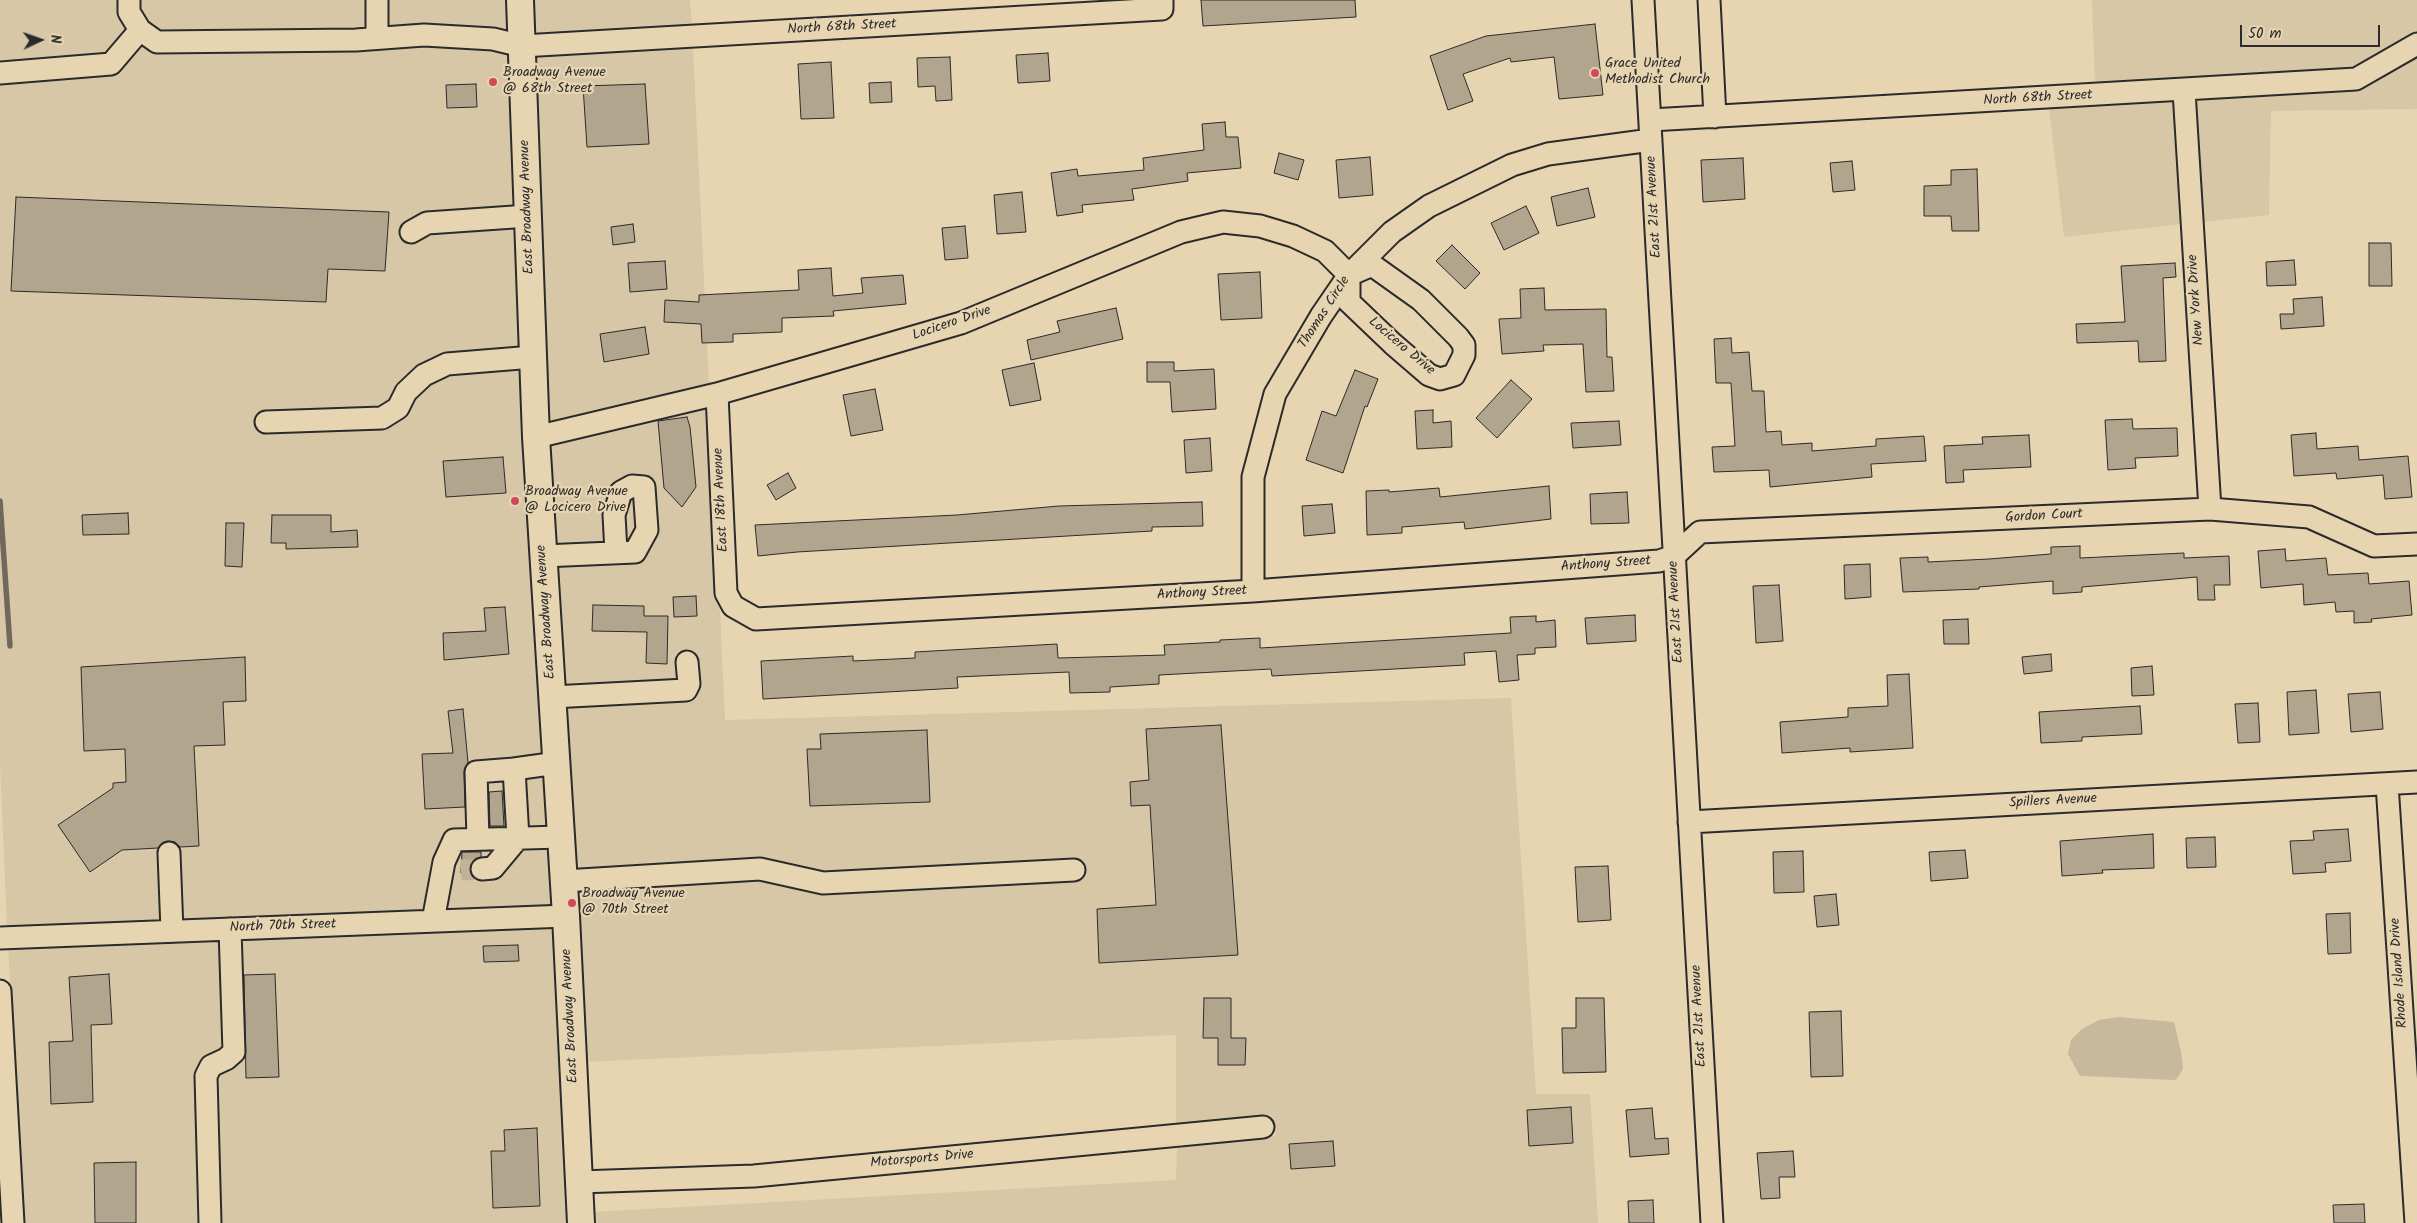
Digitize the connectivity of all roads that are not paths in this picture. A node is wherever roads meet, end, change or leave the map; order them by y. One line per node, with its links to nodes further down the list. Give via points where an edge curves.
1 (129, 0): 7 (street, via 129,12)
2 (377, 0): 8 (street)
3 (520, 0): 10 (main road, East Broadway Avenue)
4 (1643, 0): 14 (street, East 21st Avenue)
5 (1709, 0): 13 (street)
6 (1162, 4): 10 (street, North 68th Street)
7 (140, 30): 8 (street, North 68th Street, via 157,42); 11 (street, via 111,64)
8 (377, 38): 10 (street, North 68th Street, via 454,36 493,39)
9 (2417, 44): 12 (street, North 68th Street, via 2356,79)
10 (522, 46): 15 (main road, East Broadway Avenue)
11 (0, 73)
12 (2184, 91): 13 (street, North 68th Street); 22 (street, New York Drive)
13 (1716, 117): 14 (street, North 68th Street)
14 (1651, 130): 17 (street, Thomas Circle, via 1608,144 1548,154 1512,165 1429,206 1392,232); 26 (street, East 21st Avenue)
15 (528, 216): 16 (street, via 427,223); 18 (main road, East Broadway Avenue)
16 (411, 232)
17 (1349, 275): 17 (street, Locicero Drive, via 1349,302 1393,344 1428,375 1440,379 1454,375 1462,361 1464,345 1421,300 1372,265); 19 (street, Locicero Drive, via 1325,251 1293,236 1260,226 1223,222 1181,232 961,323); 27 (street, Thomas Circle, via 1275,394 1253,477)
18 (533, 358): 20 (street, via 447,364 424,375 406,392 398,408 382,418); 21 (main road, East Broadway Avenue)
19 (716, 394): 21 (street, Locicero Drive); 28 (street, East 18th Avenue, via 726,593)
20 (266, 422)
21 (536, 436): 25 (main road, East Broadway Avenue)
22 (2210, 509): 23 (street, Gordon Court, via 2309,517 2374,546); 26 (street, Gordon Court, via 1700,532)
23 (2417, 544)
24 (616, 552): 25 (street)
25 (543, 556): 30 (main road, East Broadway Avenue)
26 (1674, 556): 27 (street, Anthony Street, via 1659,561); 35 (street, East 21st Avenue)
27 (1253, 591): 28 (street, Anthony Street, via 756,619)
28 (733, 606)
29 (687, 662): 30 (street, via 689,684 686,690)
30 (552, 697): 31 (main road, East Broadway Avenue)
31 (556, 763): 32 (street); 36 (main road, East Broadway Avenue)
32 (514, 768): 37 (street); 38 (street, via 476,772)
33 (2417, 782): 34 (street, Spillers Avenue)
34 (2387, 784): 35 (street, Spillers Avenue); 50 (street, Rhode Island Drive)
35 (1689, 822): 55 (street, East 21st Avenue)
36 (561, 837): 37 (street); 42 (main road, East Broadway Avenue)
37 (518, 838): 38 (street); 40 (street, via 493,868)
38 (478, 839): 44 (street, via 454,840 452,871)
39 (169, 853): 46 (street)
40 (482, 869)
41 (1074, 870): 42 (street, via 823,883 760,870)
42 (564, 880): 43 (main road, East Broadway Avenue)
43 (566, 916): 44 (street, North 70th Street); 51 (main road, East Broadway Avenue)
44 (433, 921): 45 (street, North 70th Street)
45 (230, 929): 46 (street, North 70th Street); 53 (street, via 234,1052 211,1066 206,1076)
46 (172, 931): 47 (street, North 70th Street)
47 (0, 938)
48 (0, 991): 52 (street)
49 (1263, 1127): 51 (street, Motorsports Drive, via 754,1176)
50 (2415, 1177): 56 (street, Rhode Island Drive)
51 (579, 1182): 54 (main road, East Broadway Avenue)
52 (13, 1223)
53 (210, 1223)
54 (581, 1223)
55 (1712, 1223)
56 (2416, 1223)

